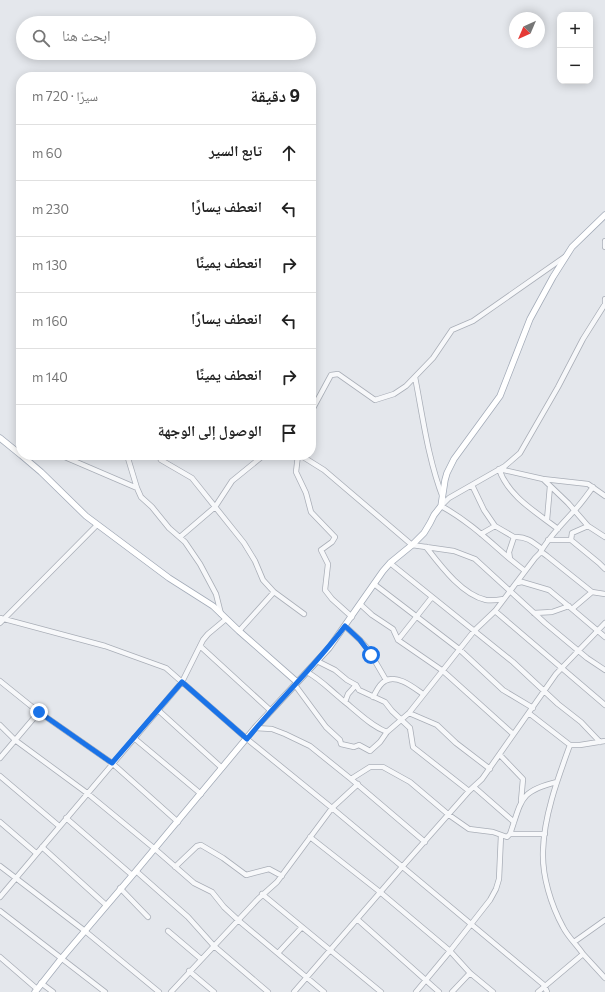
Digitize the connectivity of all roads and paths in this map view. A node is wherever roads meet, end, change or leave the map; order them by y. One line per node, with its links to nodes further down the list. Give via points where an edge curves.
1 (605, 215): 4 (main road)
2 (605, 241): 3 (street)
3 (605, 247)
4 (567, 255): 6 (street, via 473,321 452,330 433,358); 24 (main road, via 530,319 500,396 454,459 444,480)
5 (605, 299): 17 (street, via 605,304 520,453)
6 (415, 377): 7 (street, via 394,394 375,400 338,374 331,376); 24 (street, via 428,451)
7 (316, 403)
8 (0, 438): 9 (main road)
9 (16, 451)
10 (27, 460): 29 (main road)
11 (72, 460): 22 (street)
12 (129, 460): 22 (street)
13 (161, 460): 26 (street, via 192,478)
14 (258, 460): 26 (street, via 232,481)
15 (298, 460): 61 (street, via 296,472 311,512 335,537 321,550 328,564 325,590)
16 (307, 460): 39 (street, via 324,470)
17 (499, 469): 18 (street); 19 (street); 28 (street, via 503,480 520,500)
18 (543, 479): 20 (street); 21 (street, via 588,484)
19 (472, 484): 25 (street); 30 (street)
20 (550, 486): 27 (street); 28 (street)
21 (593, 487): 23 (street); 27 (street)
22 (137, 488): 34 (street, via 169,528)
23 (605, 496)
24 (443, 498): 25 (main road)
25 (441, 506): 33 (street, via 455,513); 39 (main road, via 424,533)
26 (215, 507): 34 (street); 49 (street, via 244,543 263,580)
27 (574, 511): 31 (street); 32 (street)
28 (547, 520): 32 (street)
29 (97, 525): 58 (main road); 62 (street)
30 (495, 526): 33 (street); 35 (street)
31 (588, 526): 36 (street); 38 (street, via 572,533)
32 (558, 529): 37 (street)
33 (481, 534): 42 (street)
34 (180, 537): 58 (street, via 210,581)
35 (514, 537): 41 (street, via 522,536 529,539); 42 (street, via 509,552)
36 (605, 537)
37 (548, 540): 38 (street); 41 (street)
38 (571, 540): 44 (street)
39 (412, 545): 40 (street); 43 (main road)
40 (426, 547): 48 (street, via 454,551 475,559); 53 (street, via 444,569 472,594 489,600)
41 (541, 551): 45 (street); 50 (street)
42 (510, 559): 45 (street)
43 (390, 563): 47 (main road); 52 (street)
44 (605, 569)
45 (525, 571): 46 (street)
46 (517, 582): 48 (street); 55 (street, via 549,590)
47 (374, 584): 54 (main road); 60 (street)
48 (510, 591): 53 (street); 57 (street)
49 (274, 592): 59 (street); 68 (street)
50 (592, 592): 51 (street); 55 (street)
51 (605, 594)
52 (432, 597): 60 (street); 67 (street)
53 (504, 599): 56 (street)
54 (360, 604): 61 (main road); 71 (street, via 393,629)
55 (571, 608): 57 (street); 69 (street)
56 (495, 611): 67 (street); 76 (street)
57 (534, 613): 74 (street)
58 (221, 614): 63 (main road)
59 (304, 614)
60 (417, 616): 71 (street); 73 (street)
61 (352, 617): 66 (main road)
62 (2, 618): 65 (street); 82 (street, via 105,646 166,668)
63 (226, 619): 68 (main road); 72 (street, via 208,634)
64 (605, 622): 69 (street)
65 (0, 624)
66 (345, 626): 75 (main road); 80 (street, via 364,644)
67 (474, 630): 73 (street); 85 (street)
68 (239, 631): 83 (main road)
69 (598, 631): 70 (street); 74 (street)
70 (605, 637)
71 (398, 640): 78 (street)
72 (200, 646): 82 (street); 92 (street)
73 (459, 650): 78 (street); 90 (street, via 503,690)
74 (578, 651): 76 (street); 77 (street)
75 (317, 661): 79 (main road); 84 (street)
76 (562, 669): 85 (street); 89 (street)
77 (605, 670)
78 (443, 671): 86 (street); 100 (street)
79 (307, 672): 83 (main road); 88 (street)
80 (386, 680): 86 (street, via 400,680); 87 (street)
81 (0, 681): 93 (street)
82 (182, 682): 91 (street); 102 (street)
83 (296, 684): 92 (main road); 99 (street, via 326,727 342,744 354,747 359,745 370,751)
84 (356, 685): 87 (street, via 359,690); 88 (street)
85 (544, 691): 90 (street); 104 (street)
86 (423, 694): 94 (street)
87 (373, 697): 96 (street, via 385,702)
88 (345, 702): 99 (street)
89 (605, 704)
90 (533, 708): 95 (street)
91 (158, 710): 101 (street); 109 (street)
92 (271, 711): 98 (main road)
93 (39, 712): 103 (street); 108 (street)
94 (409, 713): 96 (street); 110 (street, via 437,724)
95 (530, 714): 100 (street); 105 (street)
96 (401, 720): 99 (street); 116 (street, via 410,728 413,747)
97 (0, 726): 103 (street)
98 (255, 728): 102 (main road); 112 (street, via 272,729 296,738)
99 (387, 732)
100 (513, 734): 106 (street)
101 (134, 738): 108 (street); 118 (street)
102 (247, 739): 109 (main road); 120 (street)
103 (15, 740): 107 (street); 117 (street)
104 (603, 742): 105 (street)
105 (570, 745): 113 (street)
106 (500, 755): 110 (street); 119 (street, via 523,779)
107 (0, 758)
108 (112, 763): 117 (street); 124 (street)
109 (222, 768): 118 (main road)
110 (490, 769): 115 (street)
111 (0, 776): 126 (street)
112 (351, 779): 114 (street); 121 (street, via 370,767 383,767 410,782)
113 (558, 782): 119 (street, via 534,789); 128 (street)
114 (358, 784): 120 (street); 131 (street)
115 (474, 787): 116 (street); 125 (street)
116 (469, 791): 121 (street)
117 (87, 793): 122 (street); 133 (street)
118 (201, 794): 124 (main road)
119 (521, 802): 125 (street)
120 (332, 808): 130 (street); 137 (street)
121 (449, 814): 129 (street, via 469,829); 131 (street)
122 (66, 818): 126 (street); 138 (street)
123 (0, 822): 134 (street)
124 (178, 822): 133 (main road)
125 (514, 822): 127 (street)
126 (59, 826): 132 (street)
127 (510, 834): 128 (street); 129 (street, via 507,837)
128 (545, 834): 155 (street, via 543,851 546,884 561,923)
129 (500, 835): 151 (street, via 499,879 496,890)
130 (310, 837): 139 (street); 142 (street)
131 (425, 842): 137 (street)
132 (42, 847): 134 (street); 145 (street)
133 (155, 849): 136 (street); 138 (main road)
134 (36, 853): 140 (street)
135 (0, 866): 140 (street)
136 (175, 867): 139 (street, via 201,845 246,874 269,869); 149 (street, via 194,883 212,892)
137 (402, 867): 142 (street); 151 (street)
138 (134, 873): 141 (main road); 156 (street, via 188,917)
139 (282, 876): 143 (street)
140 (16, 879): 144 (street); 153 (street)
141 (120, 888): 145 (main road); 147 (street)
142 (380, 892): 148 (street); 158 (street)
143 (262, 894): 149 (street); 152 (street)
144 (0, 897)
145 (106, 905): 153 (main road)
146 (0, 911): 162 (street)
147 (148, 917)
148 (357, 919): 157 (street); 168 (street)
149 (238, 920): 156 (street); 159 (street)
150 (605, 920): 155 (street)
151 (471, 925): 158 (street); 170 (street)
152 (302, 926): 157 (street); 159 (street)
153 (85, 931): 162 (main road); 174 (street)
154 (168, 931): 163 (street)
155 (574, 942): 160 (street)
156 (214, 946): 163 (street); 177 (street)
157 (330, 950): 166 (street); 180 (street)
158 (450, 951): 165 (street); 168 (street)
159 (278, 953): 166 (street)
160 (584, 954): 167 (street); 170 (street)
161 (0, 957): 171 (street)
162 (61, 959): 169 (main road); 173 (street)
163 (201, 959): 164 (street)
164 (189, 971): 175 (street); 176 (street)
165 (470, 973): 183 (street); 184 (street)
166 (307, 977): 178 (street); 179 (street)
167 (605, 978)
168 (426, 980): 181 (street); 182 (street)
169 (41, 983): 171 (main road); 172 (street)
170 (544, 985): 185 (street); 186 (street)
171 (36, 990)
172 (53, 992)
173 (105, 992)
174 (159, 992)
175 (171, 992)
176 (214, 992)
177 (268, 992)
178 (294, 992)
179 (324, 992)
180 (381, 992)
181 (416, 992)
182 (439, 992)
183 (452, 992)
184 (493, 992)
185 (538, 992)
186 (547, 992)

